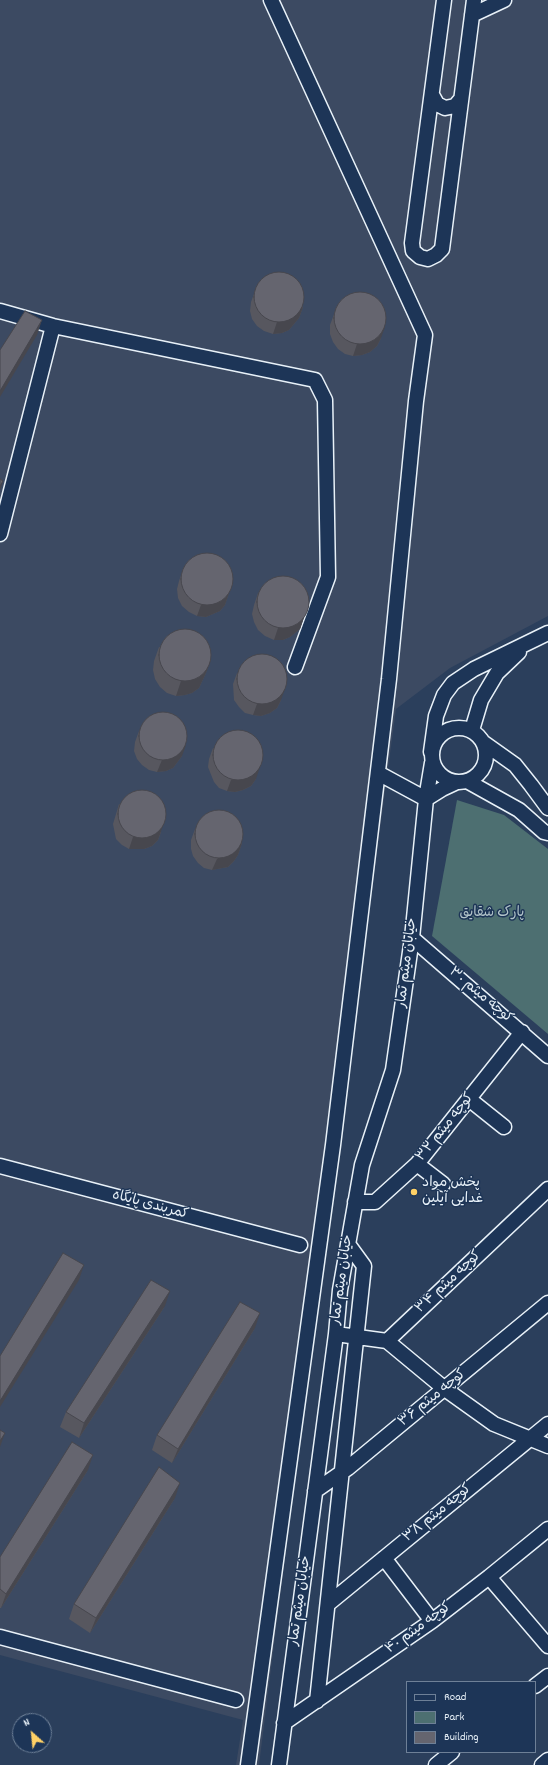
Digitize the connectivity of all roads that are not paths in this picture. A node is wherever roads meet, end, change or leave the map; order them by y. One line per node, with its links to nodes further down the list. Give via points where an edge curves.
1 (271, 0): 17 (street, via 425,335)
2 (444, 0): 6 (street)
3 (474, 0): 5 (street)
4 (504, 0): 5 (street)
5 (472, 15): 7 (street)
6 (432, 95): 7 (street, via 437,104 445,108 455,106); 7 (street, via 412,243 413,252 428,259 436,256 442,249)
7 (461, 99)
8 (0, 311): 9 (street)
9 (53, 326): 10 (street); 13 (street, via 315,380 325,400 328,577)
10 (0, 534)
11 (548, 634): 12 (street, خیابان میثم تمار)
12 (532, 641): 14 (street, خیابان میثم تمار, via 497,673 481,700); 16 (street, خیابان میثم تمار, via 474,669 454,683 444,695 436,716)
13 (295, 667)
14 (472, 730): 15 (street); 16 (street, via 450,728 441,734 434,742)
15 (484, 743): 18 (street, via 487,757 484,768 477,776); 20 (street, via 514,766)
16 (432, 758): 18 (street, via 438,773 446,779); 19 (street, خیابان میثم تمار)
17 (378, 773): 19 (street); 58 (street, via 332,1145)
18 (462, 782): 19 (street, via 442,789); 21 (street, via 519,810)
19 (426, 799): 22 (street, خیابان میثم تمار)
20 (548, 807)
21 (548, 833)
22 (412, 938): 23 (street, کوچه میثم ۳۰); 31 (street, خیابان میثم تمار, via 393,1070 362,1165)
23 (522, 1032): 24 (street, کوچه میثم ۳۰); 25 (street, کوچه میثم ۳۲)
24 (548, 1056)
25 (469, 1099): 26 (street); 27 (street, کوچه میثم ۳۲)
26 (504, 1127)
27 (417, 1164): 29 (street); 31 (street, کوچه میثم ۳۲, via 375,1202)
28 (0, 1166): 33 (street, کمربندی پایگاه)
29 (443, 1184)
30 (548, 1189): 37 (street, کوچه میثم ۳۴)
31 (355, 1202): 32 (street, خیابان میثم تمار)
32 (348, 1244): 35 (street, خیابان میثم تمار); 36 (street, via 364,1266)
33 (300, 1246)
34 (548, 1303): 38 (street, کوچه میثم ۳۶)
35 (336, 1334): 36 (street); 43 (street, خیابان میثم تمار)
36 (356, 1336): 37 (street); 42 (street)
37 (387, 1341): 38 (street)
38 (445, 1389): 40 (street, via 494,1424); 42 (street, کوچه میثم ۳۶)
39 (548, 1424): 40 (street, کوچه میثم ۳۸)
40 (530, 1439): 41 (street); 45 (street, کوچه میثم ۳۸)
41 (548, 1446)
42 (342, 1472): 43 (street, کوچه میثم ۳۶); 47 (street)
43 (315, 1491): 55 (street, خیابان میثم تمار)
44 (548, 1529): 46 (street, کوچه میثم ۴۰)
45 (384, 1558): 47 (street, کوچه میثم ۳۸); 48 (street)
46 (489, 1577): 48 (street, کوچه میثم ۴۰); 50 (street)
47 (328, 1604): 54 (street)
48 (432, 1621): 54 (street, کوچه میثم ۴۰)
49 (0, 1637): 53 (street)
50 (548, 1646)
51 (548, 1676): 52 (street)
52 (536, 1685)
53 (236, 1700)
54 (317, 1701): 55 (street, کوچه میثم ۴۰)
55 (284, 1723): 59 (street, خیابان میثم تمار)
56 (451, 1753): 60 (street)
57 (548, 1760): 61 (street)
58 (248, 1765)
59 (279, 1765)
60 (436, 1765)
61 (542, 1765)

